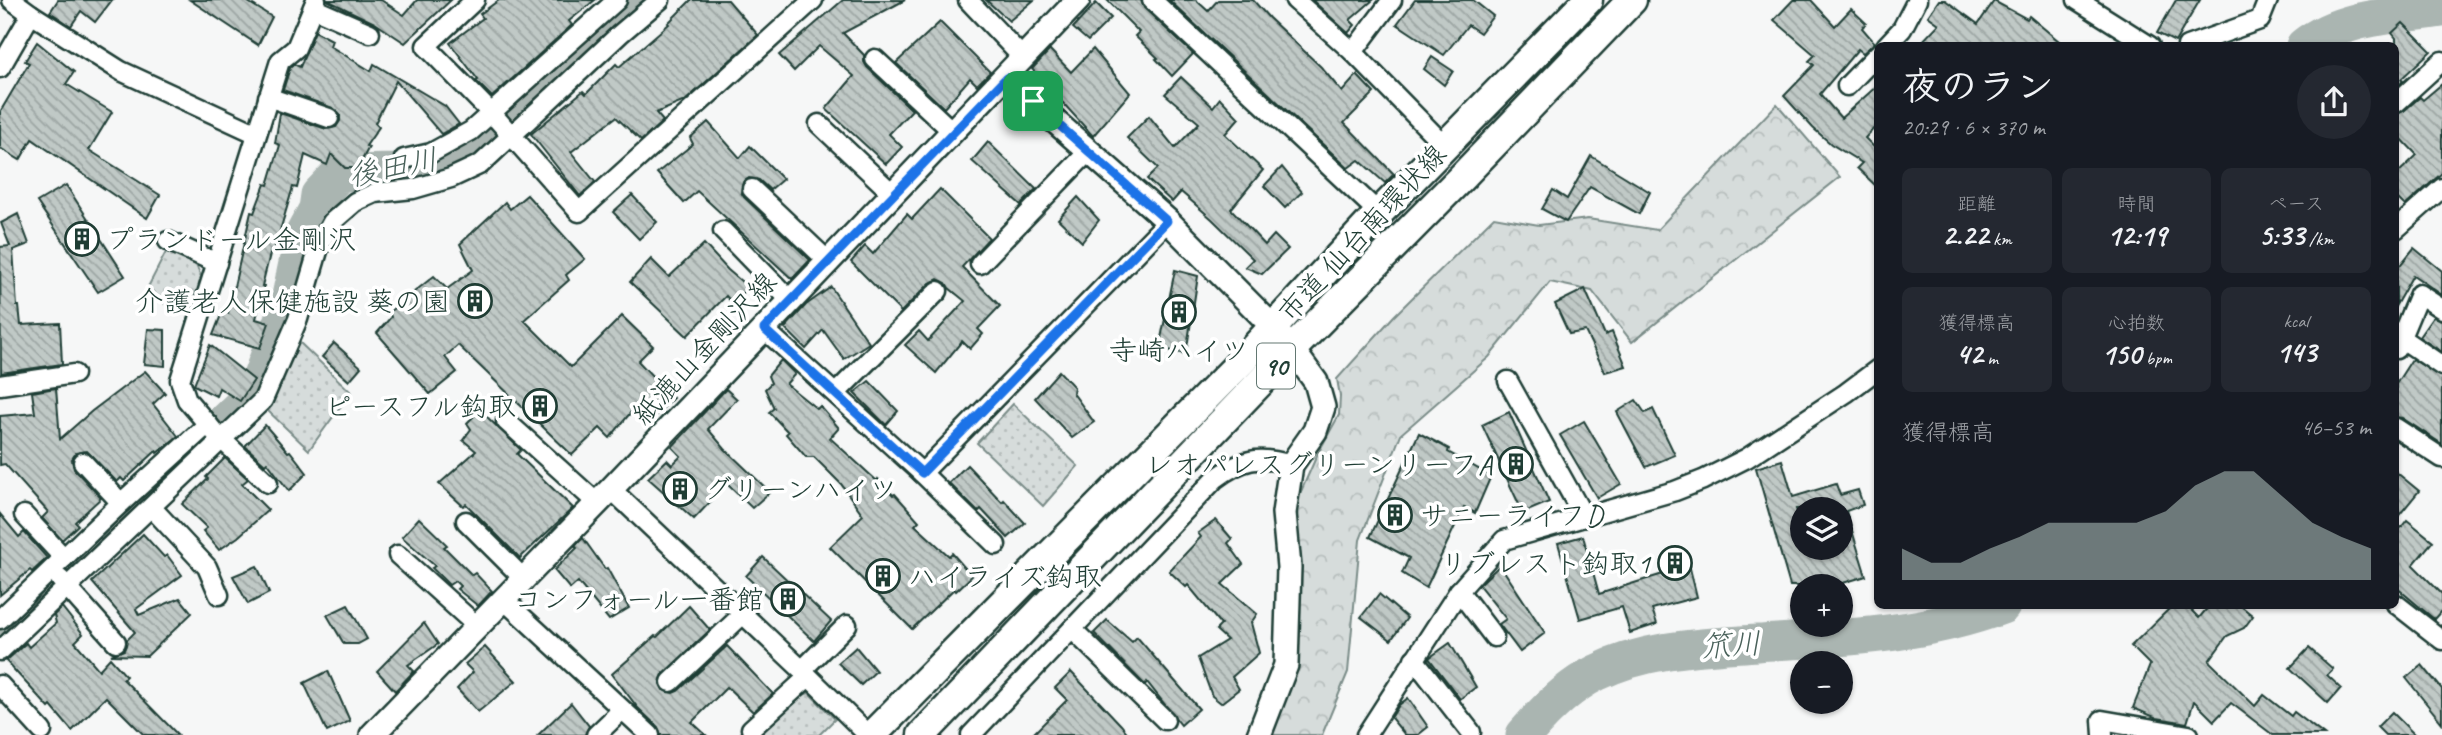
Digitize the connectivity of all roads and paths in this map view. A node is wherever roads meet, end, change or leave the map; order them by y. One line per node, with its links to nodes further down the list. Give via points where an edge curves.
1 (12, 0): 17 (street)
2 (475, 0): 33 (street, via 426,46)
3 (617, 0): 33 (street)
4 (660, 0): 33 (street)
5 (813, 0): 33 (street, via 579,212)
6 (968, 0): 23 (street)
7 (1078, 0): 23 (street, 紙漉山金剛沢線)
8 (1152, 0): 43 (street)
9 (1295, 0): 22 (street)
10 (1392, 0): 22 (street)
11 (1588, 0): 37 (main road, 市道 仙台南環状線 / 90)
12 (1632, 0): 58 (main road, 市道 仙台南環状線 / 90)
13 (1917, 0): 20 (street)
14 (2077, 0): 21 (street)
15 (2269, 0): 19 (street, via 2260,20)
16 (314, 4): 18 (street); 30 (street, via 296,48 280,61)
17 (31, 14): 27 (street); 36 (street, via 121,71)
18 (370, 33)
19 (2216, 41)
20 (1890, 42)
21 (2144, 42)
22 (1353, 52): 37 (street)
23 (1023, 58): 28 (street, 紙漉山金剛沢線)
24 (1874, 58): 29 (street)
25 (875, 59): 35 (street)
26 (2442, 61): 31 (street)
27 (0, 68)
28 (1006, 78): 35 (street, 紙漉山金剛沢線); 38 (street)
29 (1847, 86)
30 (268, 97): 32 (street); 36 (street)
31 (2399, 100)
32 (329, 118)
33 (500, 123): 39 (street, via 471,131 431,153); 67 (street, via 481,164 413,189 375,193 355,202 332,222 320,244 299,319 263,400)
34 (819, 124): 42 (street)
35 (953, 132): 42 (street, 紙漉山金剛沢線)
36 (256, 133): 49 (street)
37 (1444, 145): 43 (main road, 市道 仙台南環状線 / 90)
38 (1088, 152): 44 (street); 50 (street)
39 (404, 159)
40 (2442, 188): 45 (street)
41 (752, 189): 48 (street)
42 (893, 194): 48 (street, 紙漉山金剛沢線)
43 (1379, 213): 54 (main road, 市道 仙台南環状線 / 90)
44 (1167, 221): 54 (street); 71 (street)
45 (2399, 226)
46 (723, 231): 52 (street)
47 (168, 241): 49 (street)
48 (828, 261): 52 (street, 紙漉山金剛沢線)
49 (217, 263): 67 (street, via 180,380 187,400)
50 (980, 264)
51 (938, 291): 64 (street)
52 (790, 300): 55 (street, 紙漉山金剛沢線)
53 (2442, 309): 56 (street, via 2418,294)
54 (1273, 327): 58 (street); 108 (main road, 市道 仙台南環状線 / 90)
55 (764, 329): 64 (street); 73 (street, 紙漉山金剛沢線)
56 (2399, 342)
57 (2399, 344): 59 (street)
58 (1292, 349): 70 (street, via 1316,382 1323,407 1315,431); 109 (main road, 市道 仙台南環状線 / 90)
59 (2442, 366)
60 (1874, 372): 77 (street, via 1747,458 1703,480)
61 (74, 374): 63 (street)
62 (1508, 381): 77 (street)
63 (0, 384)
64 (836, 393): 71 (street)
65 (506, 421): 73 (street)
66 (2399, 430): 68 (street)
67 (215, 432): 72 (street); 74 (street); 75 (street)
68 (2442, 457)
69 (83, 462): 74 (street)
70 (1291, 465): 91 (street, via 1256,460 1236,464 1215,479); 111 (street, via 1284,513 1289,567 1286,665)
71 (922, 473): 79 (street)
72 (268, 483)
73 (604, 496): 82 (street, 紙漉山金剛沢線); 87 (street)
74 (121, 503): 81 (street)
75 (152, 508): 81 (street); 84 (street, via 207,567)
76 (24, 516): 81 (street)
77 (1584, 517): 83 (street, via 1504,540)
78 (466, 521): 82 (street)
79 (996, 545)
80 (398, 555): 90 (street)
81 (60, 574): 88 (street); 94 (street); 95 (street)
82 (524, 579): 85 (street, 紙漉山金剛沢線)
83 (1459, 591): 92 (street); 96 (street)
84 (219, 595)
85 (504, 600): 90 (street, 紙漉山金剛沢線); 100 (street)
86 (2399, 606): 93 (street)
87 (742, 615): 97 (street); 98 (street)
88 (1, 616)
89 (847, 625): 97 (street)
90 (478, 627): 105 (street, 紙漉山金剛沢線)
91 (1072, 629): 101 (street); 110 (street)
92 (1494, 637)
93 (2442, 639)
94 (116, 642)
95 (0, 651)
96 (1414, 659): 104 (street); 112 (street)
97 (805, 673): 102 (street); 108 (street)
98 (671, 682)
99 (0, 685): 103 (street)
100 (622, 710): 106 (street); 107 (street)
101 (1165, 720)
102 (751, 729)
103 (42, 731)
104 (1471, 732)
105 (372, 735)
106 (596, 735)
107 (650, 735)
108 (870, 735)
109 (922, 735)
110 (971, 735)
111 (1259, 735)
112 (1366, 735)
113 (2103, 735): 114 (street, via 2102,720)
114 (2189, 735)

